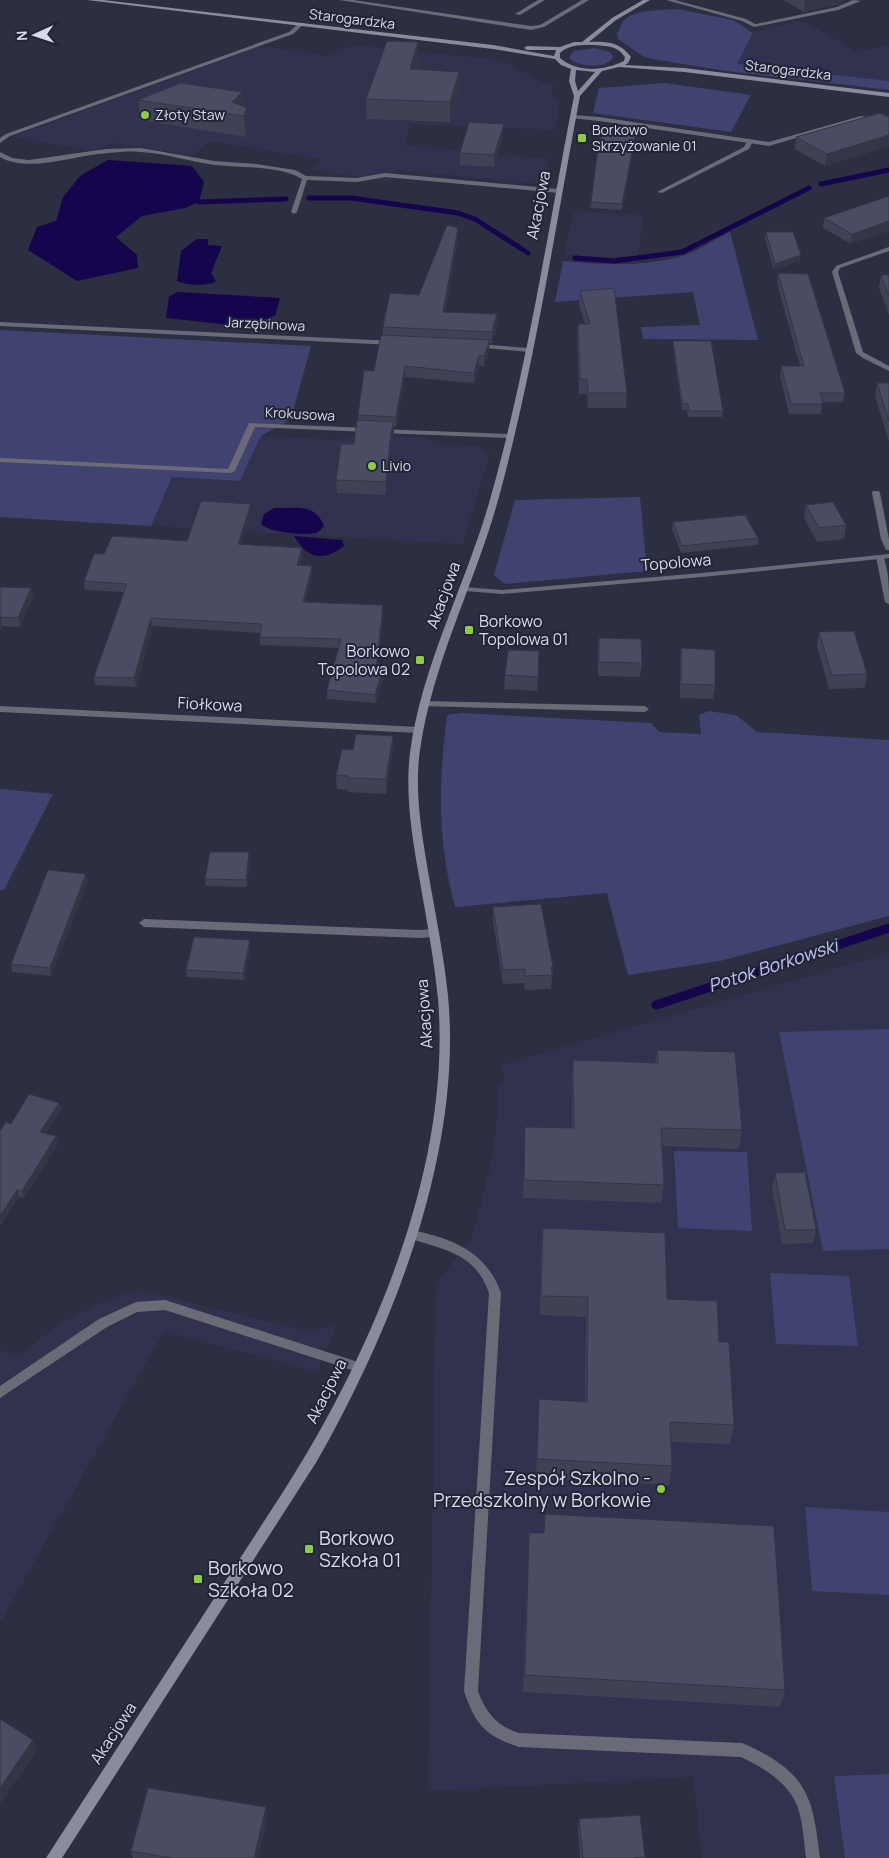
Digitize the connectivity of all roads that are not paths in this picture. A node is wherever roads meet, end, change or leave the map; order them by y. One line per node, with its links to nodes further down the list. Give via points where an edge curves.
1 (90, 0): 9 (street, Starogardzka)
2 (342, 0): 4 (street, via 531,28 542,26)
3 (542, 0): 8 (street)
4 (586, 0)
5 (647, 0): 10 (street)
6 (669, 0): 7 (street, via 754,25 838,8)
7 (856, 0)
8 (518, 14)
9 (300, 25): 13 (street, Starogardzka); 26 (street, via 291,33 8,135)
10 (605, 28): 11 (street); 12 (street)
11 (584, 43): 12 (street); 14 (street, Starogardzka)
12 (607, 44): 15 (street, Starogardzka, via 622,50)
13 (493, 47): 14 (street, Starogardzka); 16 (street, Starogardzka)
14 (561, 49): 16 (street)
15 (628, 57): 17 (street); 20 (street, Starogardzka)
16 (557, 58): 18 (street)
17 (620, 66): 19 (street, Starogardzka); 20 (street, Starogardzka)
18 (574, 68): 19 (street, Starogardzka); 22 (street, Akacjowa, via 572,81)
19 (600, 70): 22 (street)
20 (684, 70): 21 (street, Starogardzka)
21 (889, 95)
22 (576, 96): 24 (street, Akacjowa)
23 (863, 116): 25 (street, via 769,144)
24 (573, 117): 25 (street); 29 (street, Akacjowa)
25 (750, 141): 30 (street, via 747,148)
26 (0, 142)
27 (0, 154): 28 (street, via 10,160 29,162 106,151 141,150 214,163 295,172)
28 (305, 178): 29 (street, via 357,180 385,175); 31 (street)
29 (559, 191): 36 (street, Akacjowa)
30 (660, 192)
31 (294, 212)
32 (889, 249): 37 (street, via 838,267 835,272 860,353)
33 (0, 324): 34 (street, Jarzębinowa)
34 (405, 343)
35 (467, 346): 36 (street)
36 (529, 350): 38 (street, Akacjowa)
37 (889, 369)
38 (509, 436): 39 (street, Krokusowa, via 252,425 231,471); 44 (street, Akacjowa, via 495,497)
39 (0, 460)
40 (876, 493): 41 (street)
41 (889, 548)
42 (889, 556): 43 (street, Topolowa)
43 (880, 557): 44 (street, Topolowa, via 502,592); 45 (street)
44 (465, 589): 46 (street, Akacjowa)
45 (889, 602)
46 (424, 704): 48 (street); 49 (street, Akacjowa)
47 (0, 709): 49 (street, Fiołkowa)
48 (645, 709)
49 (419, 730): 51 (street, Akacjowa, via 414,757 415,810)
50 (144, 923): 51 (street)
51 (434, 933): 52 (street, Akacjowa, via 446,1026 442,1095 427,1182)
52 (412, 1235): 53 (street, Akacjowa); 56 (street, via 438,1240 461,1252 484,1269 492,1279 495,1293 471,1691 478,1712 501,1735 519,1740 742,1750 755,1755 781,1773 796,1790 805,1807)
53 (358, 1367): 54 (street, via 165,1305 136,1307 102,1322); 55 (street, Akacjowa, via 336,1414 282,1505)
54 (0, 1393)
55 (53, 1858)
56 (813, 1858)

